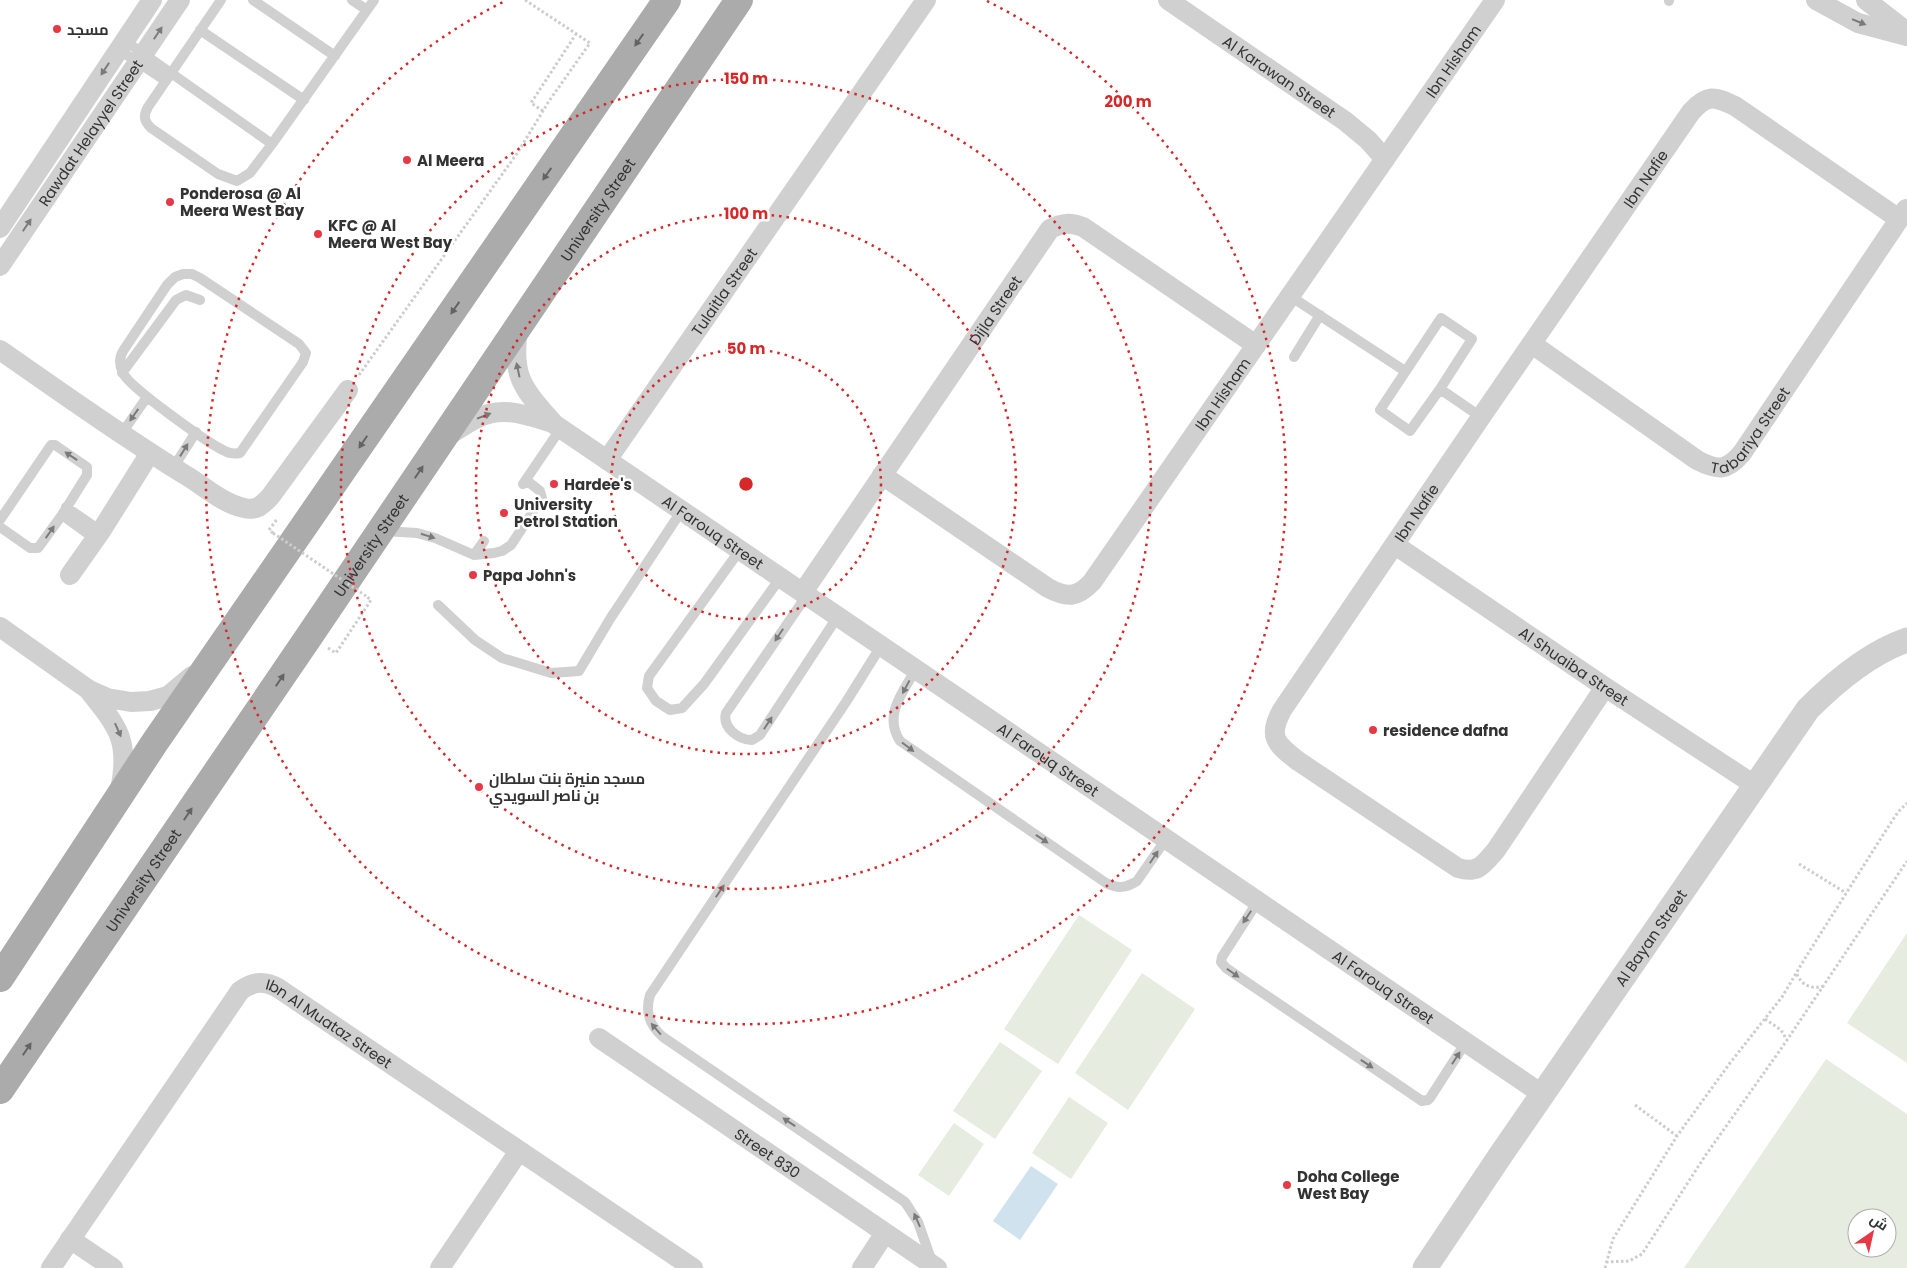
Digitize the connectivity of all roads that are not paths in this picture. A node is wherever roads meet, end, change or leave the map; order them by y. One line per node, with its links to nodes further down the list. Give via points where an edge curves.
1 (152, 0): 18 (street, Rawdat Helayyel Street)
2 (180, 0): 20 (street, Rawdat Helayyel Street, one-way to 2)
3 (221, 0): 15 (lane)
4 (253, 0): 19 (lane)
5 (352, 0): 14 (lane)
6 (374, 0): 14 (lane)
7 (667, 0): 68 (main road, one-way to 68)
8 (740, 0): 31 (main road, University Street)
9 (926, 0): 47 (street, Tulaitla Street)
10 (1168, 0): 24 (street, Al Karawan Street, via 1345,121)
11 (1495, 0): 24 (street, Ibn Hisham)
12 (1816, 0): 17 (street, one-way to 17, via 1858,22)
13 (1866, 0): 16 (street)
14 (367, 10): 19 (lane)
15 (200, 30): 21 (lane); 22 (lane)
16 (1907, 32)
17 (1907, 36)
18 (121, 45): 20 (lane); 26 (street, Rawdat Helayyel Street, one-way to 26)
19 (334, 56): 22 (lane)
20 (141, 58): 21 (lane); 27 (street, Rawdat Helayyel Street, one-way to 20)
21 (168, 78): 23 (lane); 23 (lane, via 145,112 146,122 218,174 238,181 244,178)
22 (304, 100): 23 (lane)
23 (272, 144)
24 (1385, 159): 28 (street, Ibn Hisham)
25 (1903, 213): 32 (street, Ibn Nafie, via 1735,106 1717,98 1707,98 1691,112); 32 (street, Tabariya Street, via 1742,453 1725,468 1712,468 1697,460)
26 (0, 228)
27 (0, 266)
28 (1290, 296): 30 (lane); 33 (street, Ibn Hisham)
29 (200, 300): 37 (lane, via 186,295 176,300)
30 (1320, 315): 35 (lane); 36 (lane)
31 (519, 326): 42 (street, Al Farouq Street, one-way to 31, via 526,393 518,375 515,349); 45 (main road, University Street)
32 (1532, 344): 41 (street, Ibn Nafie)
33 (1256, 345): 49 (street, Ibn Hisham, via 1092,582 1077,594 1058,593 1048,588); 49 (street, Dijla Street, via 1083,227 1061,224 1042,238)
34 (0, 350): 44 (street)
35 (1294, 357)
36 (1405, 371): 38 (lane, via 1380,410 1409,431); 38 (lane, via 1443,319 1472,339)
37 (122, 373): 40 (lane); 43 (lane, via 120,358 123,351 167,285 183,274 200,278 304,348 303,362 240,452 224,451)
38 (1440, 389): 41 (lane)
39 (348, 390): 48 (street, via 262,506 243,508)
40 (147, 397): 43 (lane); 44 (lane, one-way to 44)
41 (1481, 417): 57 (street, Ibn Nafie)
42 (558, 426): 45 (street, Al Farouq Street, one-way to 42, via 493,412 522,414); 47 (street, Al Farouq Street); 59 (lane, via 524,482 540,491 542,498 511,545 494,554)
43 (196, 432): 48 (lane, one-way to 43)
44 (122, 433): 46 (street)
45 (441, 439): 54 (main road, University Street, one-way to 45)
46 (150, 453): 48 (street); 55 (street)
47 (607, 460): 50 (street, Al Farouq Street)
48 (173, 468)
49 (882, 475): 62 (street, Dijla Street)
50 (682, 510): 58 (street, Al Farouq Street); 63 (lane, via 579,671 551,673 502,658 475,640)
51 (64, 511): 52 (lane, one-way to 52, via 88,470 57,446 51,445); 53 (lane, one-way to 51, via 36,549); 55 (lane)
52 (0, 520)
53 (0, 527)
54 (380, 531): 59 (lane, one-way to 59, via 417,533); 79 (main road, University Street, one-way to 54)
55 (98, 535): 60 (street)
56 (484, 541): 59 (lane)
57 (1394, 545): 70 (street, Al Shuaiba Street); 70 (street, Ibn Nafie, via 1276,723 1275,739 1298,761 1458,868 1478,869 1496,850)
58 (740, 550): 61 (street, Al Farouq Street); 61 (lane, via 649,676 647,688 663,706 670,710 682,708 704,684)
59 (474, 555)
60 (70, 575)
61 (781, 577): 62 (street, Al Farouq Street)
62 (805, 594): 64 (street, Al Farouq Street); 64 (lane, one-way to 64, via 726,712 726,726 744,739 760,736)
63 (438, 605)
64 (838, 616): 67 (street, Al Farouq Street)
65 (0, 627): 71 (street)
66 (1907, 640): 72 (street, Al Bayan Street, via 1892,645 1828,689 1808,709)
67 (881, 646): 69 (street, Al Farouq Street); 84 (lane, one-way to 67, via 915,1214 905,1202 663,1037 650,1023 648,1014 650,995)
68 (220, 650): 71 (street, via 168,696 131,702 107,698); 73 (main road, via 155,742)
69 (916, 669): 74 (street, Al Farouq Street); 74 (lane, one-way to 74, via 894,712 893,727 900,741 1090,872 1114,886 1130,886 1142,875)
70 (1605, 687): 72 (street, Al Shuaiba Street)
71 (89, 690): 73 (street, one-way to 73, via 114,721 124,752 120,791)
72 (1756, 786): 80 (street, Al Bayan Street)
73 (99, 830): 76 (main road)
74 (1166, 839): 75 (street, Al Farouq Street)
75 (1258, 901): 78 (street, Al Farouq Street); 78 (lane, one-way to 78, via 1221,962 1422,1101 1430,1098)
76 (0, 978)
77 (599, 1038): 82 (street, Street 830)
78 (1466, 1042): 80 (street, Al Farouq Street)
79 (0, 1090)
80 (1542, 1094): 90 (street, Al Bayan Street)
81 (519, 1151): 83 (street, Ibn Al Muataz Street, via 278,988 265,983 249,984 240,991); 87 (street); 88 (street, Ibn Al Muataz Street)
82 (886, 1233): 84 (street, Street 830); 89 (street)
83 (70, 1239): 85 (street, Ibn Al Muataz Street); 86 (street)
84 (935, 1267)
85 (51, 1268)
86 (113, 1268)
87 (440, 1268)
88 (693, 1268)
89 (862, 1268)
90 (1425, 1268)

